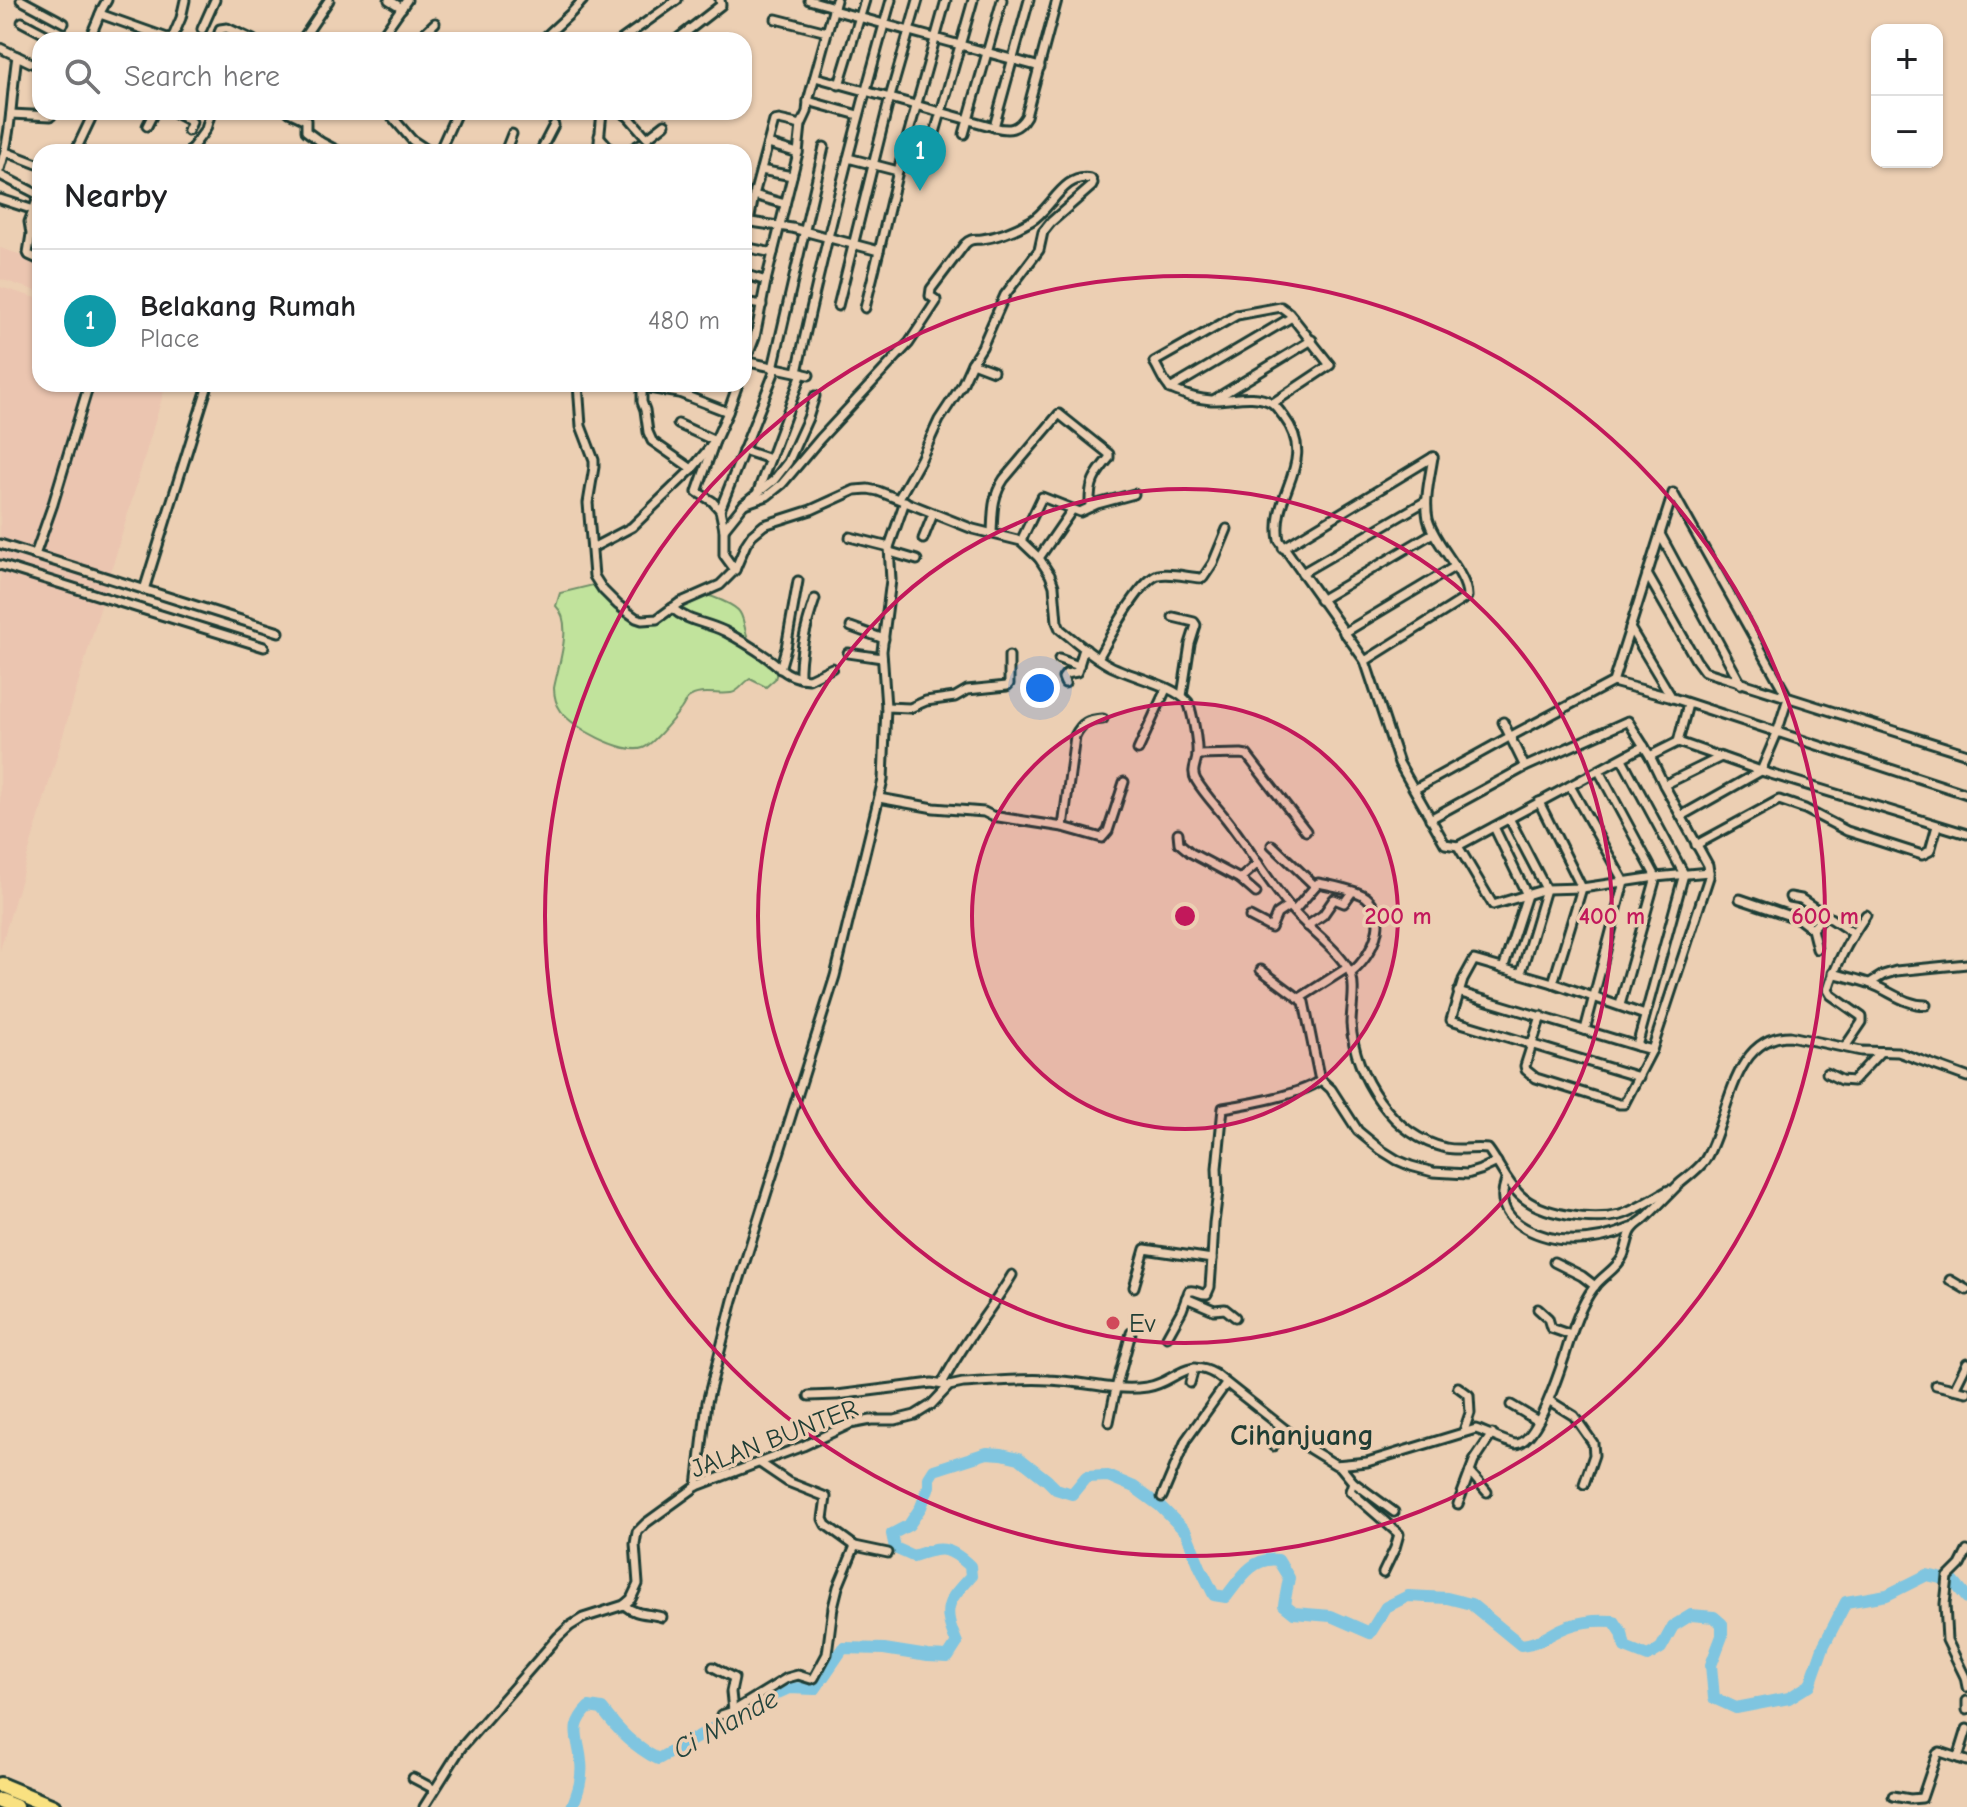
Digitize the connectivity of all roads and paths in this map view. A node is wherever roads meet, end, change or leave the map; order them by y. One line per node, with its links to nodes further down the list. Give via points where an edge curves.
1 (21, 0): 26 (street)
2 (107, 0): 22 (street)
3 (185, 0): 35 (street)
4 (215, 0): 29 (street)
5 (329, 0): 36 (street)
6 (389, 0): 21 (street)
7 (407, 0): 21 (street)
8 (583, 0): 38 (street)
9 (677, 0): 39 (street)
10 (720, 0): 40 (street, via 721,5)
11 (809, 0): 20 (street)
12 (865, 0): 23 (street)
13 (891, 0): 28 (street)
14 (918, 0): 31 (street)
15 (946, 0): 42 (street)
16 (973, 0): 43 (street)
17 (1002, 0): 45 (street)
18 (1029, 0): 47 (street)
19 (1057, 0): 49 (street)
20 (834, 6): 23 (street); 41 (street)
21 (402, 8): 30 (street)
22 (100, 14): 33 (street); 34 (street)
23 (860, 17): 28 (street); 51 (street)
24 (776, 19): 41 (street)
25 (22, 22): 32 (street)
26 (64, 23)
27 (435, 23): 37 (street)
28 (884, 25): 31 (street); 52 (street)
29 (202, 29)
30 (386, 30)
31 (910, 31): 42 (street); 53 (street)
32 (41, 32)
33 (92, 32)
34 (151, 32)
35 (176, 32)
36 (307, 32)
37 (425, 32)
38 (551, 32)
39 (632, 32)
40 (686, 32)
41 (827, 32): 50 (street)
42 (934, 38): 43 (street); 55 (street)
43 (961, 45): 45 (street); 56 (street)
44 (0, 48): 46 (street)
45 (987, 52): 47 (street); 60 (street)
46 (17, 56): 48 (street); 57 (street)
47 (1013, 59): 49 (street); 74 (street)
48 (32, 63)
49 (1040, 67): 74 (street, via 1020,125)
50 (815, 77): 51 (street); 54 (street)
51 (839, 85): 52 (street)
52 (865, 91): 53 (street); 59 (street)
53 (890, 97): 55 (street); 95 (street)
54 (808, 101): 59 (street); 72 (street)
55 (916, 105): 56 (street); 97 (street)
56 (941, 112): 60 (street); 76 (street)
57 (11, 114): 58 (street); 91 (street)
58 (32, 115)
59 (858, 115): 93 (street)
60 (969, 119): 74 (street); 78 (street)
61 (90, 120): 80 (street)
62 (150, 120): 73 (street)
63 (188, 120): 75 (street)
64 (209, 120): 81 (street)
65 (306, 120): 82 (street, via 306,131)
66 (395, 120): 83 (street)
67 (453, 120): 84 (street)
68 (601, 120): 79 (street)
69 (633, 120): 70 (street, via 647,138)
70 (665, 124)
71 (554, 125): 86 (street)
72 (801, 125): 89 (street, via 774,121); 92 (street)
73 (147, 126)
74 (994, 127)
75 (188, 131)
76 (935, 133)
77 (512, 134): 85 (street)
78 (964, 134)
79 (599, 136): 87 (street); 88 (street)
80 (79, 144)
81 (195, 144)
82 (325, 144)
83 (418, 144)
84 (443, 144)
85 (508, 144)
86 (544, 144)
87 (598, 144)
88 (606, 144)
89 (768, 144): 92 (street); 96 (street)
90 (824, 147): 109 (street)
91 (6, 152): 94 (street); 98 (street)
92 (798, 153): 99 (street)
93 (848, 158): 95 (street); 110 (street)
94 (32, 162)
95 (873, 164): 97 (street); 111 (street)
96 (761, 170): 99 (street); 101 (street)
97 (898, 171): 113 (street)
98 (0, 172): 100 (street)
99 (792, 176): 104 (street)
100 (32, 190)
101 (754, 195): 103 (street); 104 (street)
102 (0, 199): 105 (street)
103 (752, 202)
104 (785, 204): 108 (street)
105 (32, 209)
106 (32, 215): 115 (street)
107 (752, 223): 108 (street)
108 (780, 227): 109 (street); 114 (street)
109 (803, 230): 110 (street); 128 (street)
110 (828, 236): 111 (street); 130 (street)
111 (853, 243): 113 (street); 120 (street)
112 (752, 249): 114 (street)
113 (879, 251): 121 (street)
114 (773, 253): 117 (street)
115 (32, 256)
116 (752, 277): 117 (street)
117 (766, 281): 119 (street)
118 (752, 303): 119 (street)
119 (762, 305): 123 (street)
120 (838, 306)
121 (865, 308)
122 (1292, 317): 124 (street); 131 (street); 132 (street, via 1281,307 1237,315 1154,362)
123 (754, 339): 125 (street)
124 (1312, 340): 141 (street); 142 (street, via 1330,365)
125 (752, 344)
126 (972, 363): 129 (street); 151 (street); 153 (street, via 1005,295 1039,250 1043,232 1092,186 1091,179 1077,179 1057,193 1033,220 969,240 931,289 936,302 909,343 774,492)
127 (752, 364): 128 (street)
128 (774, 368): 130 (street); 146 (street)
129 (993, 371)
130 (802, 374): 147 (street)
131 (1187, 379): 132 (street); 140 (street)
132 (1170, 389): 140 (street)
133 (87, 392): 170 (street)
134 (206, 392): 179 (street)
135 (579, 392): 167 (street, via 581,426 594,460 588,503)
136 (642, 392): 148 (street, via 652,441)
137 (674, 392): 143 (street)
138 (735, 392): 143 (street)
139 (815, 396): 149 (street, via 788,462)
140 (1196, 397): 141 (street)
141 (1213, 400): 142 (street, via 1246,397)
142 (1273, 403): 168 (street, via 1295,442 1296,463 1276,528)
143 (728, 412): 145 (street)
144 (678, 424): 145 (street)
145 (715, 441): 148 (street); 155 (street, via 697,492)
146 (743, 450): 147 (street); 155 (street)
147 (770, 459): 149 (street)
148 (692, 469): 167 (street, via 632,527)
149 (757, 494): 153 (street)
150 (1134, 494): 154 (street)
151 (902, 500): 157 (street); 169 (street); 175 (street, via 859,489 764,525 746,544)
152 (1426, 501): 161 (street); 168 (street, via 1433,457); 176 (street)
153 (744, 504): 158 (street)
154 (1090, 507): 156 (street); 160 (street, via 1092,481 1109,454 1059,414 999,487)
155 (720, 510): 158 (street)
156 (1072, 510): 165 (street, via 1042,497); 171 (street)
157 (933, 514): 160 (street); 164 (street)
158 (724, 529): 175 (street, via 724,555)
159 (1227, 529): 194 (street, via 1203,578 1152,578)
160 (992, 533): 165 (street)
161 (1433, 533): 174 (street); 181 (street)
162 (1660, 534): 177 (street); 203 (street); 208 (street, via 1673,493)
163 (850, 537): 169 (street)
164 (923, 539)
165 (1021, 541): 171 (street)
166 (0, 544): 170 (street)
167 (592, 548): 182 (street, via 594,576 626,612 649,620)
168 (1283, 548): 176 (street)
169 (889, 550): 172 (street); 188 (street)
170 (35, 555): 179 (street)
171 (1039, 558): 190 (street, via 1054,586 1058,626)
172 (917, 560)
173 (0, 565): 189 (street)
174 (1454, 567): 187 (street); 196 (street, via 1467,597)
175 (735, 570): 182 (street, via 720,585)
176 (1302, 573): 181 (street)
177 (1647, 574): 185 (street); 203 (street, via 1701,668)
178 (798, 581): 199 (street)
179 (144, 590): 186 (street)
180 (815, 599): 200 (street)
181 (1320, 600): 187 (street)
182 (672, 608): 199 (street, via 724,631)
183 (1173, 617): 206 (street, via 1196,625)
184 (851, 627): 188 (street)
185 (1630, 628): 201 (street); 207 (street)
186 (279, 632)
187 (1344, 633): 196 (street)
188 (884, 639): 193 (street)
189 (264, 647)
190 (1086, 649): 194 (street); 197 (street)
191 (848, 653): 193 (street)
192 (1009, 656): 210 (street, via 1007,686 967,690 910,708)
193 (882, 658): 210 (street)
194 (1098, 658): 204 (street)
195 (1059, 659): 197 (street)
196 (1365, 661): 229 (street, via 1399,763)
197 (1079, 666): 202 (street, via 1077,672 1066,674)
198 (832, 668): 200 (street)
199 (780, 669): 200 (street)
200 (800, 678)
201 (1613, 682): 207 (street); 214 (street)
202 (1065, 683)
203 (1741, 684): 208 (street)
204 (1166, 689): 206 (street); 217 (street)
205 (1195, 695): 206 (street)
206 (1184, 697): 219 (street)
207 (1673, 698): 209 (street)
208 (1788, 698): 213 (street); 218 (street)
209 (1688, 704): 213 (street); 215 (street)
210 (886, 707): 231 (street)
211 (1103, 719): 237 (street, via 1080,724 1075,736)
212 (1503, 722): 214 (street)
213 (1777, 733): 225 (street); 230 (street)
214 (1511, 736): 223 (street); 229 (street)
215 (1678, 742): 220 (street); 221 (street)
216 (1644, 746): 220 (street); 222 (street); 223 (street, via 1628,721)
217 (1138, 750)
218 (1967, 754)
219 (1197, 755): 239 (street, via 1247,755); 245 (street, via 1196,779)
220 (1650, 756): 227 (street)
221 (1721, 757): 225 (street); 227 (street)
222 (1622, 759): 224 (street); 247 (street)
223 (1525, 767): 235 (street)
224 (1599, 771): 228 (street); 248 (street)
225 (1761, 771): 233 (street); 236 (street)
226 (1124, 782): 237 (street, via 1105,837)
227 (1664, 785): 233 (street)
228 (1570, 786): 232 (street); 250 (street)
229 (1415, 789): 235 (street)
230 (1967, 794)
231 (879, 798): 237 (street); 333 (street, via 826,1005 733,1300 707,1402)
232 (1539, 802): 234 (street); 252 (street)
233 (1681, 816): 243 (street)
234 (1509, 818): 238 (street); 253 (street)
235 (1430, 819): 244 (street, via 1445,844)
236 (1937, 826): 241 (street); 243 (street, via 1930,851 1922,855 1847,831 1779,800)
237 (1063, 827)
238 (1494, 827): 244 (street); 256 (street)
239 (1306, 831)
240 (1178, 833): 249 (street, via 1179,843 1191,853)
241 (1967, 834)
242 (1272, 845): 251 (street)
243 (1696, 845): 246 (street)
244 (1458, 846): 256 (street, via 1493,905)
245 (1258, 863): 249 (street); 259 (street)
246 (1709, 872): 247 (street); 286 (street)
247 (1684, 874): 248 (street); 280 (street)
248 (1656, 877): 250 (street); 278 (street)
249 (1240, 879): 255 (street)
250 (1624, 882): 252 (street); 276 (street)
251 (1315, 886): 254 (street); 259 (street)
252 (1582, 888): 253 (street); 273 (street)
253 (1546, 889): 256 (street); 271 (street)
254 (1352, 892): 263 (street, via 1344,903 1334,899); 270 (street, via 1364,895 1379,920 1364,960)
255 (1256, 893)
256 (1527, 895): 268 (street)
257 (1790, 897): 261 (street)
258 (1740, 899): 264 (street, via 1799,919)
259 (1291, 909): 262 (street, via 1277,914 1270,928); 263 (street)
260 (1866, 915): 265 (street)
261 (1824, 916): 264 (street); 265 (street)
262 (1250, 917)
263 (1307, 926): 270 (street)
264 (1812, 929): 266 (street)
265 (1853, 933): 272 (street)
266 (1817, 949)
267 (1967, 964): 274 (street, via 1896,971)
268 (1503, 969): 271 (street); 275 (street, via 1474,960)
269 (1261, 970): 277 (street)
270 (1349, 970): 277 (street); 292 (street, via 1353,1039 1377,1097 1404,1126 1432,1144 1486,1149)
271 (1521, 973): 273 (street)
272 (1833, 973): 274 (street); 285 (street, via 1829,993 1863,1020)
273 (1553, 983): 276 (street)
274 (1870, 983): 279 (street, via 1899,999)
275 (1458, 992): 281 (street); 283 (street, via 1451,1020)
276 (1594, 996): 278 (street); 282 (street)
277 (1300, 998): 291 (street)
278 (1620, 1005): 280 (street)
279 (1926, 1005)
280 (1645, 1015): 284 (street)
281 (1541, 1016): 282 (street); 283 (street)
282 (1585, 1030): 284 (street)
283 (1531, 1045): 289 (street); 289 (street, via 1525,1066 1531,1075 1619,1104 1624,1104)
284 (1637, 1046): 286 (street)
285 (1845, 1047): 287 (street); 294 (street, via 1790,1036 1764,1042 1734,1081 1705,1160)
286 (1652, 1050): 289 (street)
287 (1879, 1053): 288 (street, via 1853,1081); 290 (street, via 1898,1052)
288 (1827, 1073)
289 (1639, 1077)
290 (1967, 1077)
291 (1321, 1080): 292 (street, via 1358,1131 1401,1162 1459,1174); 296 (street, via 1221,1110)
292 (1497, 1162): 293 (street)
293 (1506, 1180): 294 (street, via 1542,1209 1584,1217 1621,1215); 295 (street, via 1505,1206 1531,1232 1569,1240)
294 (1678, 1185): 295 (street)
295 (1631, 1228): 300 (street, via 1621,1260)
296 (1212, 1259): 301 (street, via 1145,1249); 303 (street, via 1207,1294 1191,1290)
297 (1554, 1262): 300 (street)
298 (1012, 1275): 313 (street, JALAN BUNTER, via 953,1361)
299 (1950, 1280): 302 (street)
300 (1595, 1286): 307 (street)
301 (1134, 1287)
302 (1967, 1290)
303 (1186, 1298): 305 (street); 308 (street)
304 (1538, 1309): 307 (street, via 1551,1328)
305 (1235, 1317)
306 (1131, 1333): 316 (street)
307 (1571, 1335): 320 (street)
308 (1167, 1337)
309 (1967, 1363): 317 (street)
310 (1194, 1368): 311 (street); 312 (street, via 1207,1370); 316 (street, via 1149,1387)
311 (1190, 1383)
312 (1226, 1384): 324 (street); 335 (street, via 1186,1440)
313 (946, 1385): 316 (street, via 1048,1380); 319 (street); 328 (street, JALAN BUNTER, via 915,1415 850,1424)
314 (1936, 1385): 317 (street)
315 (1458, 1387): 325 (street, via 1469,1395)
316 (1116, 1388): 323 (street)
317 (1954, 1389): 318 (street)
318 (1967, 1392)
319 (809, 1396)
320 (1550, 1401): 322 (street); 332 (street, via 1574,1416 1593,1443)
321 (1511, 1405): 322 (street)
322 (1538, 1421): 326 (street, via 1519,1443)
323 (1109, 1422)
324 (1286, 1430): 327 (street); 329 (street)
325 (1464, 1431): 326 (street); 329 (street, via 1367,1462)
326 (1492, 1434): 330 (street)
327 (1273, 1446)
328 (760, 1463): 333 (street, JALAN BUNTER); 338 (street, via 788,1482 826,1497 826,1525)
329 (1339, 1465): 331 (street)
330 (1470, 1472): 334 (street); 336 (street)
331 (1353, 1482): 337 (street); 341 (street, via 1350,1491 1399,1534)
332 (1584, 1484)
333 (697, 1486): 342 (street, JALAN BUNTER, via 637,1532 638,1584)
334 (1487, 1492)
335 (1162, 1497)
336 (1458, 1504)
337 (1394, 1512)
338 (855, 1546): 340 (street); 348 (street, via 838,1587 827,1654 814,1678 787,1678)
339 (1967, 1551): 345 (street, via 1948,1581 1945,1604 1947,1640)
340 (888, 1553)
341 (1383, 1573)
342 (624, 1605): 343 (street, via 636,1613); 355 (street, via 583,1618 558,1637 461,1748)
343 (662, 1617)
344 (713, 1667): 348 (street, via 733,1677)
345 (1967, 1687)
346 (1967, 1701): 347 (street)
347 (1967, 1710)
348 (733, 1711): 349 (street)
349 (721, 1715)
350 (1967, 1729): 351 (street)
351 (1958, 1758): 352 (street); 356 (street, via 1937,1754 1922,1798)
352 (1967, 1761)
353 (413, 1778): 355 (street)
354 (0, 1785): 359 (highway)
355 (434, 1789): 360 (street)
356 (1893, 1796)
357 (0, 1801): 358 (highway)
358 (15, 1807)
359 (53, 1807)
360 (424, 1807)

